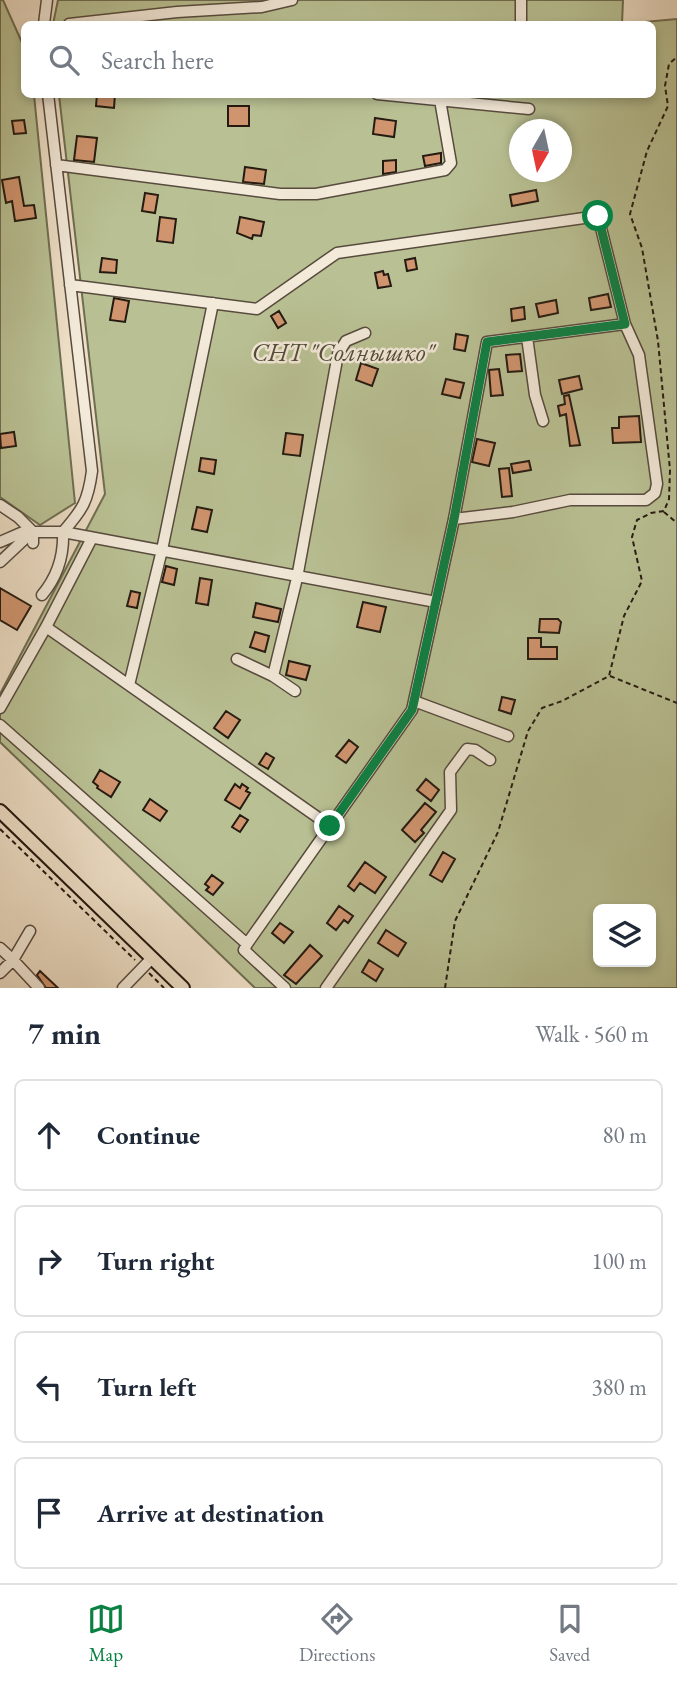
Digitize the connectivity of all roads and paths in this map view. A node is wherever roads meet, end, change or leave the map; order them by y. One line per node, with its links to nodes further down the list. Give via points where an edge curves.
1 (47, 0): 4 (street)
2 (292, 0): 5 (street, via 262,7)
3 (522, 0): 6 (street)
4 (44, 21)
5 (96, 21)
6 (521, 21)
7 (677, 57): 20 (path, via 669,64 664,86 668,106 647,151 630,214 642,248 658,341 670,470)
8 (48, 98): 12 (street)
9 (419, 98): 11 (street)
10 (521, 98): 11 (street, via 524,108)
11 (440, 100): 12 (street, via 451,163 446,170 316,194 280,194)
12 (56, 165): 13 (street)
13 (70, 285): 14 (street); 24 (street, via 92,471 82,510)
14 (213, 303): 15 (street, via 257,309 337,253 598,216); 28 (street)
15 (625, 324): 17 (street); 21 (street, via 639,355 655,493 646,500 570,500)
16 (365, 333): 30 (street, via 346,341 338,354)
17 (527, 337): 18 (street); 21 (street, via 487,342)
18 (543, 421)
19 (0, 505): 23 (street)
20 (664, 511): 22 (path); 36 (path, via 637,520 632,537 642,581 624,616)
21 (454, 519): 32 (street)
22 (677, 523)
23 (33, 531): 24 (street); 26 (street); 27 (street); 29 (street)
24 (64, 532): 25 (street); 31 (street, via 64,553 52,584)
25 (92, 538): 28 (street); 33 (street)
26 (0, 542)
27 (33, 543)
28 (162, 550): 30 (street); 37 (street)
29 (0, 562)
30 (297, 578): 32 (street); 35 (street)
31 (42, 595)
32 (436, 602): 39 (street)
33 (46, 627): 37 (street); 41 (street)
34 (237, 659): 35 (street)
35 (273, 676): 38 (street)
36 (609, 676): 40 (path); 60 (path, via 542,708 528,731 498,832 455,921)
37 (129, 685): 46 (street)
38 (295, 691)
39 (414, 701): 43 (street); 46 (street)
40 (677, 703)
41 (0, 708)
42 (0, 725): 49 (street)
43 (508, 736)
44 (490, 760): 59 (street, via 467,749 458,758 450,772 451,810)
45 (0, 811): 52 (main road)
46 (330, 826): 49 (street)
47 (0, 829): 52 (path)
48 (30, 931): 51 (street)
49 (247, 944): 58 (street, via 244,950)
50 (0, 948): 51 (street)
51 (13, 960): 53 (street); 54 (street)
52 (147, 962): 55 (street); 56 (path); 57 (main road)
53 (0, 974)
54 (39, 988)
55 (123, 988)
56 (164, 988)
57 (183, 988)
58 (285, 988)
59 (326, 988)
60 (444, 988)

